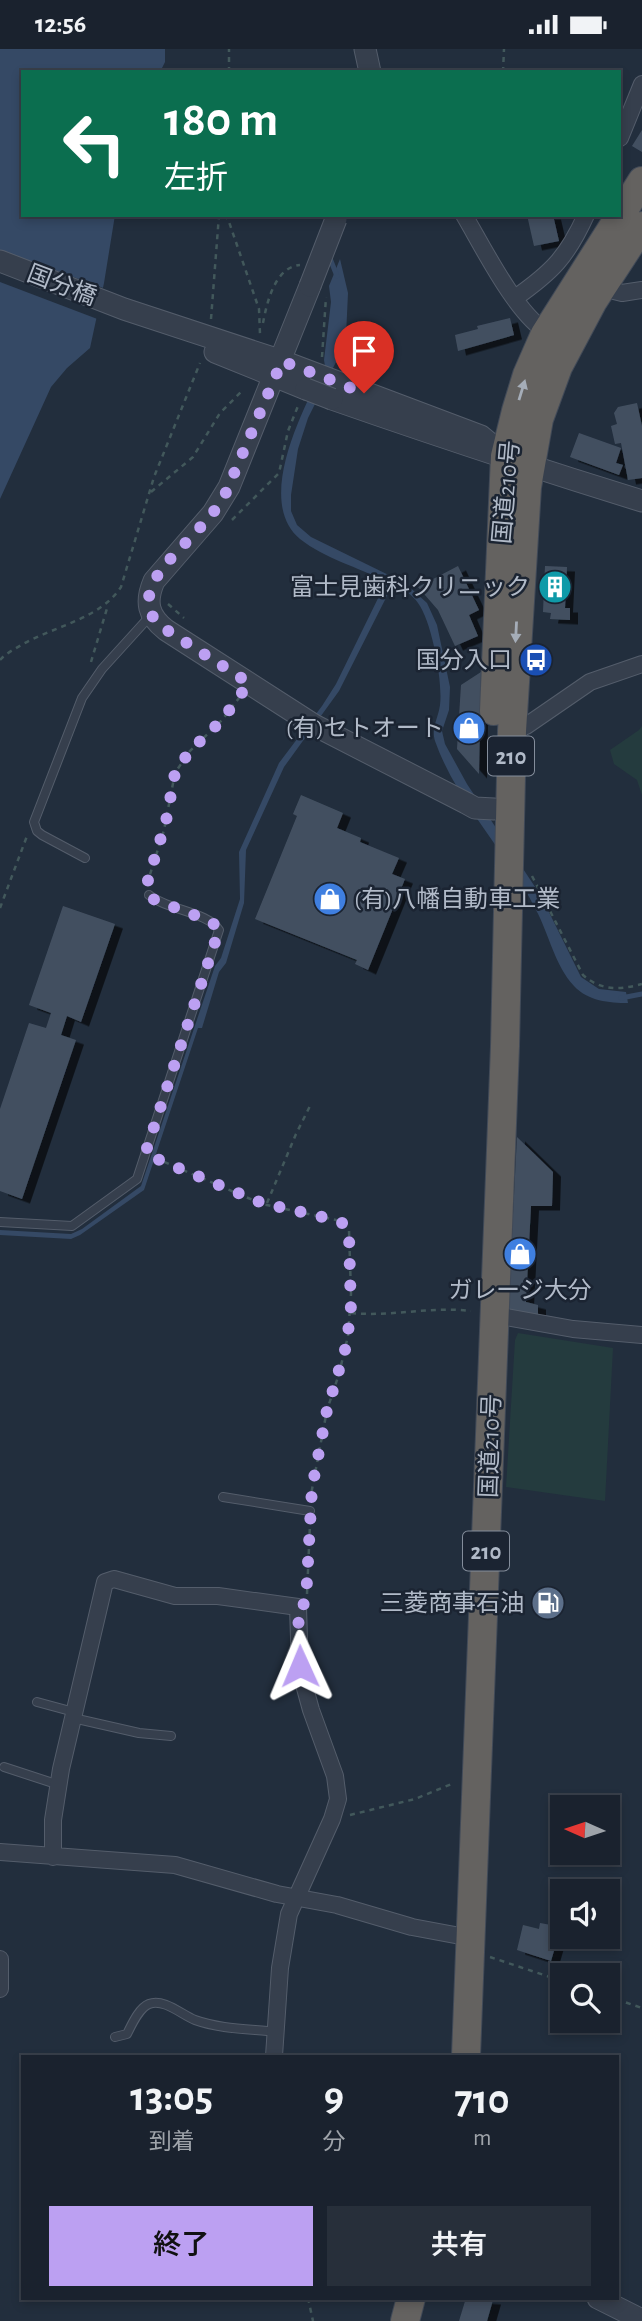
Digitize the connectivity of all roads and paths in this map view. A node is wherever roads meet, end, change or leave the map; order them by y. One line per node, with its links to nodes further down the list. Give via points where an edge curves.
1 (229, 49): 4 (path)
2 (365, 49): 5 (street)
3 (504, 49): 6 (path)
4 (229, 70)
5 (370, 70)
6 (503, 70)
7 (642, 84): 8 (street)
8 (624, 114): 9 (street)
9 (621, 132)
10 (642, 181): 11 (highway, 国道210号 / 210)
11 (621, 214)
12 (222, 217): 28 (path)
13 (225, 217): 25 (path, via 251,284)
14 (337, 217): 22 (street, bridge)
15 (465, 217): 24 (street)
16 (585, 217): 24 (street, via 558,264)
17 (619, 217): 26 (highway, 国道210号 / 210)
18 (642, 226): 21 (highway, 国道210号 / 210)
19 (0, 261): 28 (street, 国分橋)
20 (303, 265): 25 (path, via 288,269 276,283)
21 (602, 288): 23 (street, via 621,293); 32 (highway, 国道210号 / 210, via 567,348)
22 (318, 289): 29 (street); 30 (path, via 326,312)
23 (642, 291)
24 (515, 298): 26 (street, via 533,323)
25 (262, 329): 27 (path)
26 (547, 332): 32 (highway, 国道210号 / 210, one-way to 26, via 527,375)
27 (259, 338)
28 (205, 344): 29 (street, 国分橋); 33 (path)
29 (278, 369): 30 (street, 国分橋); 36 (street, via 224,497 154,581 149,602)
30 (310, 382): 32 (street, 国分橋, bridge, via 476,450); 35 (path, via 288,431 279,473)
31 (243, 390): 33 (path, via 220,413 193,457)
32 (518, 461): 34 (street, 国分橋); 41 (highway, 国道210号 / 210, one-way to 41); 42 (highway, 国道210号 / 210, via 495,659)
33 (151, 492): 38 (path, via 113,600)
34 (642, 501)
35 (230, 522)
36 (158, 607): 37 (path, via 191,627); 37 (street, via 159,625); 43 (lane, via 82,698 34,821 42,835)
37 (196, 650): 40 (street)
38 (0, 660)
39 (642, 664): 41 (street, via 590,682)
40 (249, 683): 42 (street, via 314,725 466,803); 45 (path, via 175,773 146,887)
41 (512, 731): 47 (highway, 国道210号 / 210)
42 (494, 809): 47 (highway, 国道210号 / 210)
43 (85, 858)
44 (530, 873): 46 (path, via 583,975 609,988)
45 (149, 895): 49 (lane, via 212,922 219,930)
46 (642, 984)
47 (505, 1046): 53 (highway, 国道210号 / 210)
48 (311, 1104): 50 (path)
49 (145, 1154): 51 (lane, via 134,1182 72,1226); 52 (path, via 262,1203 344,1224 350,1239)
50 (267, 1203)
51 (0, 1222)
52 (351, 1313): 53 (path, via 461,1309); 56 (path)
53 (495, 1315): 54 (street); 68 (highway, 国道210号 / 210)
54 (642, 1335)
55 (223, 1497): 56 (lane)
56 (310, 1511): 57 (path, via 306,1599)
57 (298, 1608): 59 (street, via 218,1596 175,1596 108,1580); 64 (street, via 302,1676 337,1783)
58 (37, 1702): 59 (lane)
59 (74, 1715): 60 (lane, via 139,1733); 63 (street)
60 (171, 1735)
61 (4, 1767): 63 (lane)
62 (457, 1782): 64 (path, via 394,1805)
63 (58, 1784): 66 (street)
64 (333, 1815): 67 (street)
65 (0, 1852): 66 (street)
66 (52, 1857): 67 (street, via 175,1865)
67 (297, 1899): 68 (street, via 337,1905); 74 (street, via 280,1968)
68 (471, 1945): 70 (path); 77 (highway, 国道210号 / 210)
69 (0, 1959): 71 (street)
70 (550, 1976)
71 (0, 1989)
72 (620, 2000): 73 (path)
73 (642, 2008)
74 (276, 2032): 75 (lane, via 203,2022 154,2003 140,2012 127,2034); 76 (street)
75 (115, 2037)
76 (274, 2055)
77 (466, 2055)
78 (308, 2300): 82 (path)
79 (410, 2300): 83 (highway)
80 (602, 2300): 81 (street)
81 (642, 2320)
82 (313, 2321)
83 (405, 2321)

